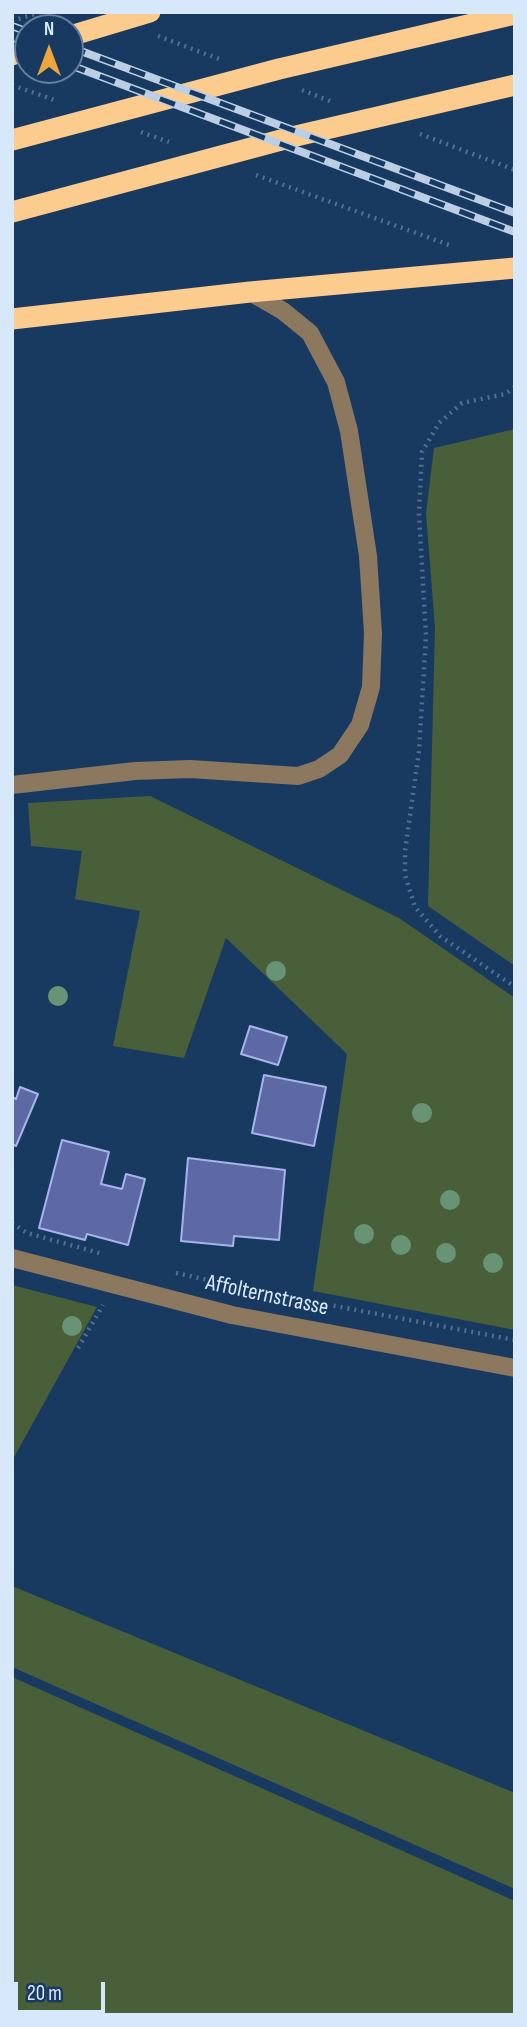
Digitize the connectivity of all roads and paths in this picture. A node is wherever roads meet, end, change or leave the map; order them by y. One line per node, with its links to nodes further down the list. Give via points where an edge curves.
1 (41, 12): 4 (path)
2 (150, 12): 5 (highway)
3 (515, 14): 10 (highway)
4 (12, 21)
5 (84, 32)
6 (12, 85): 8 (path)
7 (515, 85): 13 (highway)
8 (64, 104)
9 (128, 127): 11 (path)
10 (19, 139)
11 (179, 146)
12 (243, 170): 14 (path)
13 (12, 212)
14 (461, 250)
15 (515, 268): 16 (highway)
16 (250, 292): 17 (highway); 19 (street, via 310,333 336,382 349,431 368,556 373,633 371,687 360,725 340,755 298,776 176,769)
17 (12, 319)
18 (515, 387): 20 (path, via 505,394 462,403 439,422 422,452 419,514 426,636 405,875 415,906 440,936)
19 (12, 785)
20 (515, 987)
21 (12, 1223): 22 (path, via 27,1233)
22 (113, 1256)
23 (12, 1258): 25 (street, Affolternstrasse)
24 (163, 1270): 26 (path)
25 (114, 1286): 27 (path); 28 (street, Affolternstrasse, via 309,1331)
26 (515, 1340)
27 (78, 1348)
28 (515, 1368)

